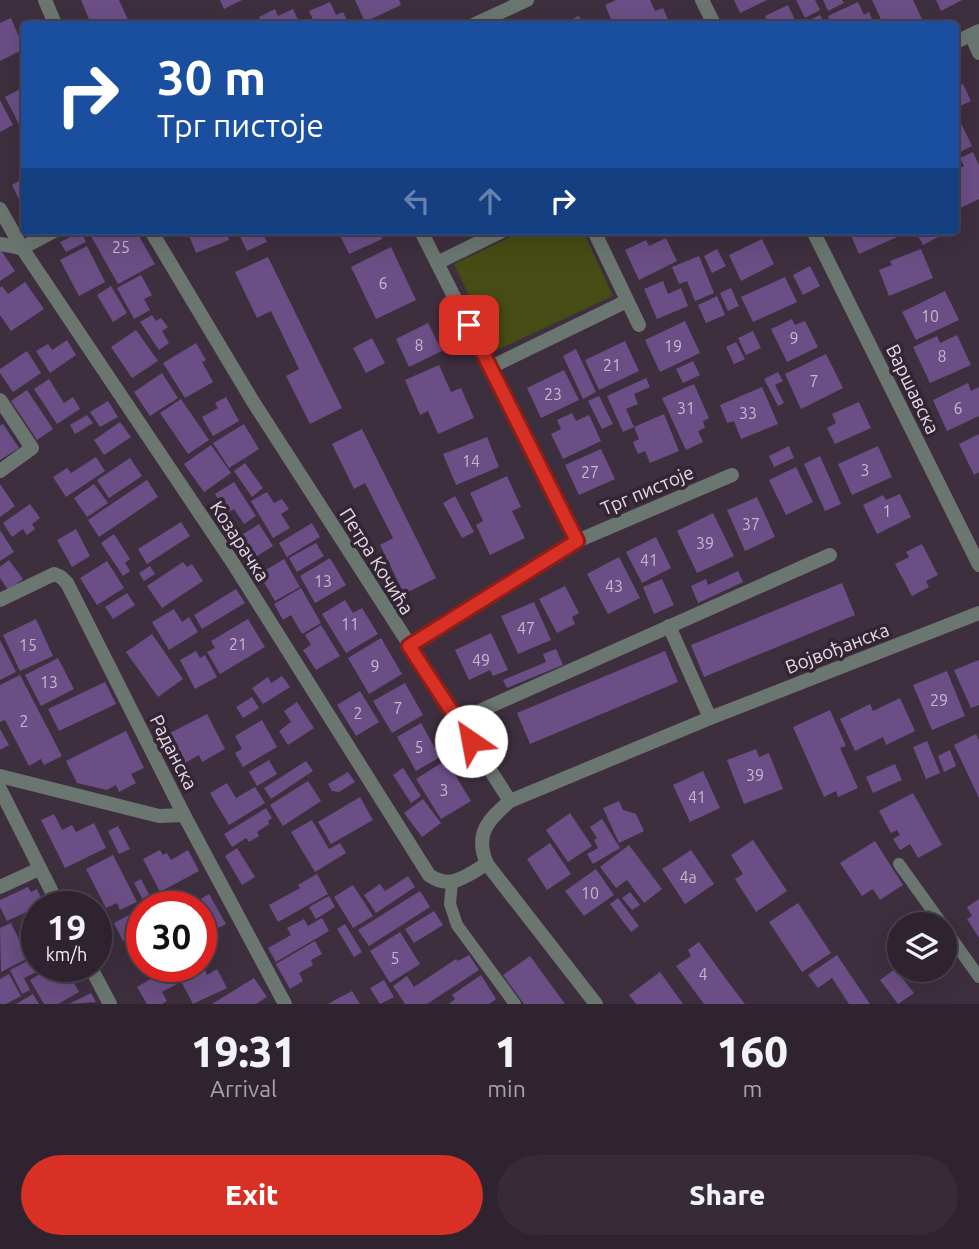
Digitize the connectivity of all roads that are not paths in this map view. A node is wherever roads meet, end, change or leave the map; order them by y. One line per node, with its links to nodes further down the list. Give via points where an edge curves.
1 (44, 0): 4 (street)
2 (527, 0): 5 (street)
3 (702, 0): 6 (street)
4 (54, 21)
5 (482, 21)
6 (712, 21)
7 (975, 33): 8 (street); 9 (street)
8 (959, 41)
9 (979, 53)
10 (0, 209): 18 (street, Козарачка)
11 (46, 235): 18 (street)
12 (153, 235): 32 (street, Петра Кочића)
13 (423, 235): 19 (street)
14 (494, 235): 19 (street)
15 (596, 235): 20 (street)
16 (815, 235): 28 (street, Варшавска)
17 (0, 244): 18 (street)
18 (22, 248): 42 (street, Козарачка, via 233,563 429,875 440,883)
19 (438, 263): 22 (street)
20 (627, 301): 21 (street); 22 (street)
21 (639, 325)
22 (491, 367): 26 (street)
23 (0, 400): 24 (street, via 32,448)
24 (0, 471)
25 (732, 475): 26 (street, Трг пистоје)
26 (577, 541): 32 (street, Трг пистоје)
27 (830, 555): 31 (street)
28 (979, 565)
29 (0, 600): 38 (street, Раданска, via 54,574 67,583)
30 (979, 613): 33 (street, Војвођанска)
31 (669, 626): 33 (street); 34 (street)
32 (409, 646): 34 (street, Петра Кочића)
33 (710, 718): 37 (street, Војвођанска)
34 (457, 721): 37 (street, Петра Кочића)
35 (0, 776): 38 (street, via 159,816)
36 (0, 789): 41 (street)
37 (510, 801): 39 (street, via 490,818 482,836)
38 (184, 815): 50 (street, Раданска)
39 (487, 864): 42 (street); 52 (street)
40 (899, 864): 45 (lane)
41 (39, 869): 43 (street); 44 (street)
42 (452, 883): 51 (lane, via 450,904 457,925)
43 (0, 887)
44 (51, 891)
45 (933, 912)
46 (957, 946): 47 (lane)
47 (979, 977)
48 (98, 982): 49 (street)
49 (110, 1004)
50 (285, 1004)
51 (515, 1004)
52 (596, 1004)

